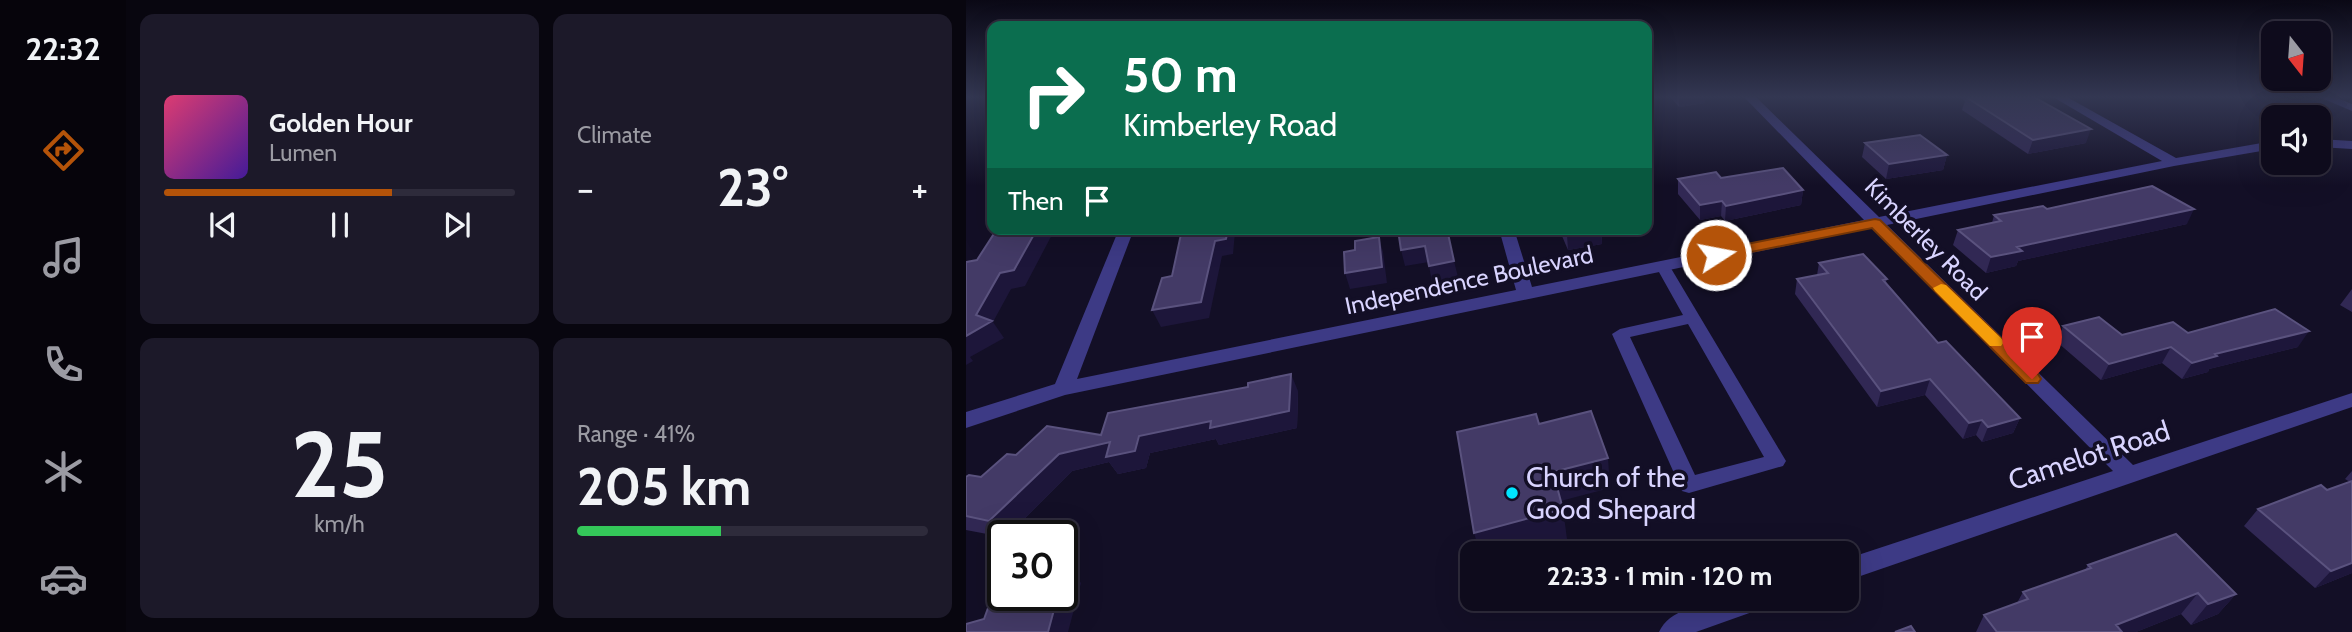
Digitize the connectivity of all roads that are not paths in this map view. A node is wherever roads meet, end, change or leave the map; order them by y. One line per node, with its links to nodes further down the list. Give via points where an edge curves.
1 (1778, 126): 7 (street, Kimberley Road)
2 (2111, 126): 6 (street)
3 (2331, 144): 4 (street)
4 (2352, 145)
5 (2261, 147): 6 (street, Independence Boulevard)
6 (2174, 162): 7 (street, Independence Boulevard)
7 (1875, 223): 10 (street, Independence Boulevard); 16 (street, Kimberley Road)
8 (1125, 235): 13 (street)
9 (1508, 235): 11 (street)
10 (1662, 265): 11 (street, Independence Boulevard); 12 (lane)
11 (1525, 293): 13 (street, Independence Boulevard)
12 (1693, 318): 12 (lane, via 1620,334 1689,485 1776,461)
13 (1063, 389): 15 (street, Independence Boulevard)
14 (2352, 400): 16 (street, Camelot Road)
15 (966, 420)
16 (2130, 475): 17 (street, Camelot Road)
17 (1859, 565)
18 (1725, 611): 19 (street)
19 (1676, 629)

